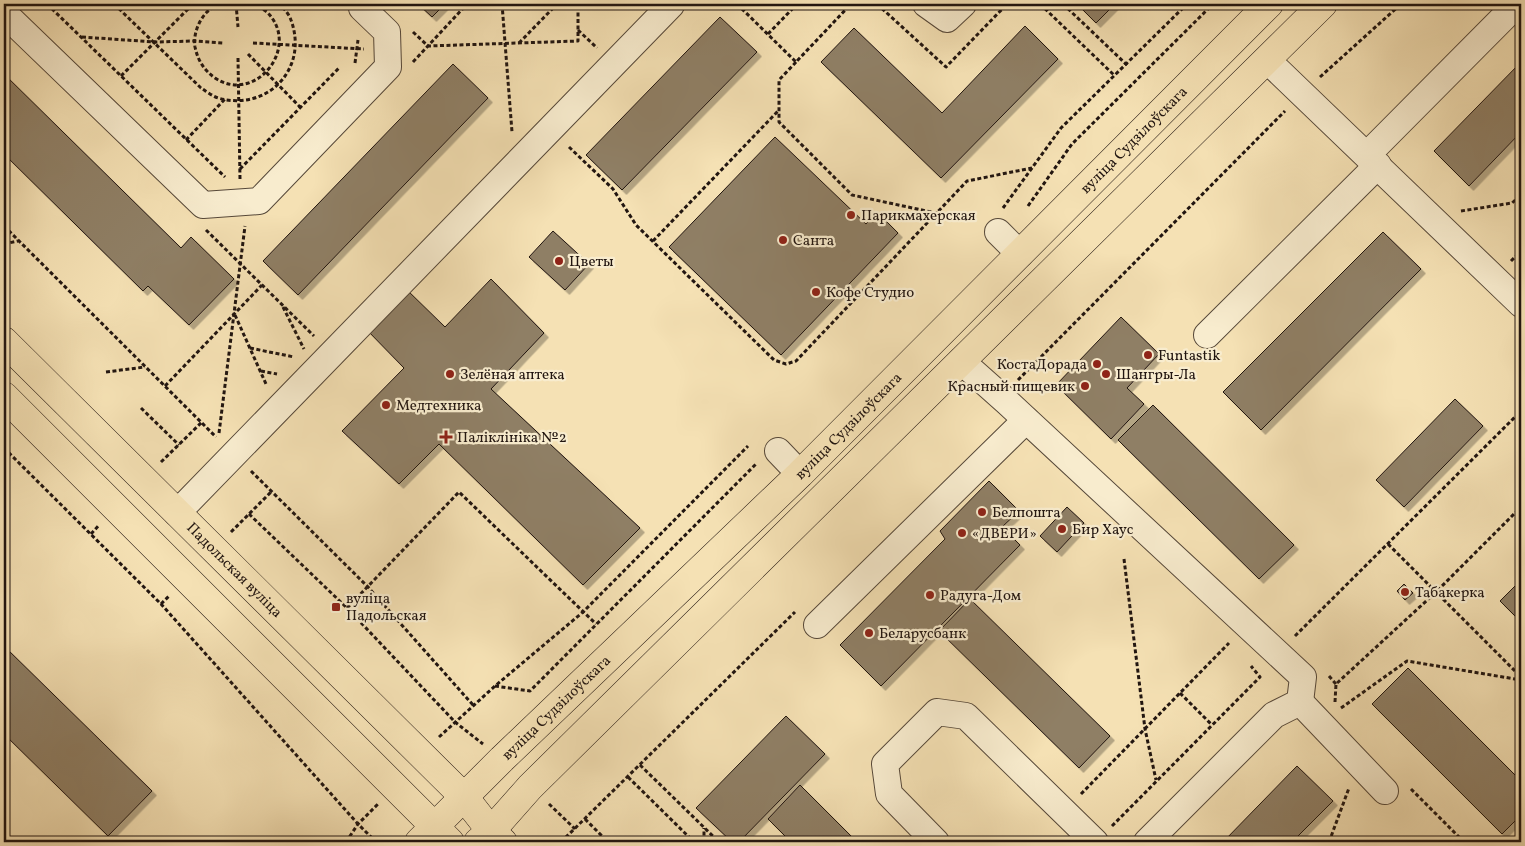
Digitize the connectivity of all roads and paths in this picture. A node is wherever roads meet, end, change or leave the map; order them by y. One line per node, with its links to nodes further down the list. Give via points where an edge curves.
1 (48, 4): 29 (path)
2 (114, 4): 31 (path)
3 (193, 4): 31 (path)
4 (220, 4): 30 (path, via 207,12)
5 (236, 4): 26 (path)
6 (254, 4): 36 (path, via 267,12 276,27)
7 (280, 4): 37 (path, via 291,19)
8 (467, 4): 38 (path)
9 (502, 4): 34 (path)
10 (557, 4): 35 (path)
11 (578, 4): 35 (path, via 578,41)
12 (737, 4): 28 (path)
13 (797, 4): 28 (path)
14 (850, 4): 43 (path)
15 (926, 4): 16 (lane, via 947,20)
16 (962, 4)
17 (1040, 4): 49 (path)
18 (1063, 4): 44 (path)
19 (1187, 4): 44 (path)
20 (1269, 4): 75 (main road, вуліца Судзілоўскага)
21 (1323, 4): 42 (main road)
22 (1517, 4): 59 (lane)
23 (671, 5): 99 (lane)
24 (362, 8): 25 (lane, via 387,32 388,67 259,201 203,205)
25 (4, 13)
26 (238, 27)
27 (409, 28): 38 (path)
28 (768, 34): 43 (path)
29 (81, 37): 31 (path); 48 (path)
30 (194, 41): 31 (path); 32 (path); 50 (path, via 197,58 206,72 221,82)
31 (154, 42): 48 (path); 52 (path, via 201,88 216,98)
32 (222, 43)
33 (253, 43): 36 (path)
34 (505, 43): 35 (path); 38 (path); 57 (path)
35 (518, 43)
36 (280, 44): 37 (path); 47 (path, via 276,60)
37 (296, 45): 39 (path); 51 (path, via 292,64)
38 (428, 46): 45 (path)
39 (372, 48)
40 (248, 54): 47 (path)
41 (238, 58): 50 (path)
42 (1267, 60): 59 (lane); 87 (main road)
43 (796, 62): 55 (path, via 778,80)
44 (1127, 64): 49 (path)
45 (408, 67)
46 (339, 68): 54 (path)
47 (266, 73): 50 (path, via 253,82); 51 (path)
48 (121, 76): 56 (path)
49 (1115, 76): 60 (path, via 1061,128)
50 (238, 85): 53 (path)
51 (279, 85): 53 (path, via 261,97); 54 (path)
52 (225, 99): 53 (path); 56 (path)
53 (238, 102): 61 (path)
54 (300, 107): 61 (path)
55 (779, 110): 66 (path, via 779,122 852,195); 73 (path)
56 (186, 140): 62 (path)
57 (512, 140)
58 (567, 145): 73 (path, via 613,189 636,225)
59 (1372, 160): 79 (lane); 81 (lane)
60 (1032, 168): 66 (path, via 967,181); 69 (path)
61 (240, 169): 63 (path)
62 (227, 179)
63 (240, 184)
64 (1521, 195): 65 (path, via 1512,203)
65 (1453, 212)
66 (937, 213): 67 (path); 73 (path, via 796,361 786,364 774,360)
67 (945, 215)
68 (246, 219): 76 (path)
69 (998, 223): 75 (lane)
70 (4, 226): 72 (path)
71 (206, 230): 76 (path)
72 (19, 241): 74 (path); 88 (path)
73 (653, 241)
74 (4, 244)
75 (1020, 254): 101 (main road, вуліца Судзілоўскага)
76 (240, 264): 77 (path); 80 (path)
77 (262, 285): 78 (path); 80 (path)
78 (282, 304): 82 (path); 85 (path)
79 (1521, 304)
80 (234, 314): 84 (path); 90 (path); 90 (path, via 219,439)
81 (1208, 335)
82 (317, 338)
83 (4, 341): 103 (main road, Падольская вуліца)
84 (250, 348): 86 (path); 91 (path)
85 (305, 352)
86 (301, 358)
87 (961, 361): 95 (lane); 141 (main road, via 530,786)
88 (146, 367): 89 (path); 90 (path)
89 (106, 372)
90 (165, 386)
91 (269, 389)
92 (4, 396): 131 (main road)
93 (141, 408): 96 (path)
94 (1521, 411): 105 (path)
95 (1026, 420): 112 (lane); 119 (lane, via 1303,677)
96 (179, 445)
97 (748, 446): 110 (path)
98 (4, 448): 136 (path, via 161,604)
99 (234, 454): 103 (lane); 107 (path)
100 (770, 455): 101 (lane); 111 (path)
101 (800, 474): 133 (main road, вуліца Судзілоўскага)
102 (1521, 507): 108 (path)
103 (177, 513): 126 (main road, Падольская вуліца)
104 (250, 514): 109 (path)
105 (1388, 544): 108 (path); 113 (path)
106 (1124, 560): 125 (path)
107 (368, 588): 109 (path); 110 (path, via 459,492); 121 (path)
108 (1436, 592): 116 (path); 120 (path, via 1336,684)
109 (347, 608): 123 (path)
110 (583, 612): 111 (path); 117 (path)
111 (596, 624): 117 (path, via 530,691)
112 (817, 625)
113 (1293, 638)
114 (1230, 642): 118 (path)
115 (1250, 664): 124 (path, via 1260,677)
116 (1521, 678): 122 (path, via 1407,660)
117 (495, 686): 121 (path)
118 (1180, 693): 124 (path); 125 (path)
119 (1300, 702): 132 (lane); 150 (lane, via 1274,715)
120 (1335, 703)
121 (473, 705): 123 (path)
122 (1334, 713)
123 (455, 722): 126 (path)
124 (1212, 725): 129 (path)
125 (1145, 729): 129 (path); 134 (path)
126 (421, 755): 133 (main road, Падольская вуліца)
127 (640, 765): 137 (path)
128 (628, 777): 146 (path)
129 (1156, 781): 139 (path)
130 (1351, 784): 151 (path)
131 (394, 787): 136 (path); 140 (main road)
132 (1397, 789): 152 (path)
133 (465, 798): 140 (main road, вуліца Судзілоўскага); 141 (main road, Падольская вуліца)
134 (1075, 800)
135 (585, 820): 145 (path)
136 (358, 824): 142 (path); 143 (path)
137 (704, 828): 147 (path); 148 (path)
138 (576, 829): 144 (path)
139 (1101, 836): 149 (lane, via 966,716 937,712 885,764 889,794)
140 (434, 837)
141 (491, 838)
142 (346, 842)
143 (376, 842)
144 (561, 842)
145 (608, 842)
146 (694, 842)
147 (704, 842)
148 (720, 842)
149 (936, 842)
150 (1148, 842)
151 (1329, 842)
152 (1464, 842)

